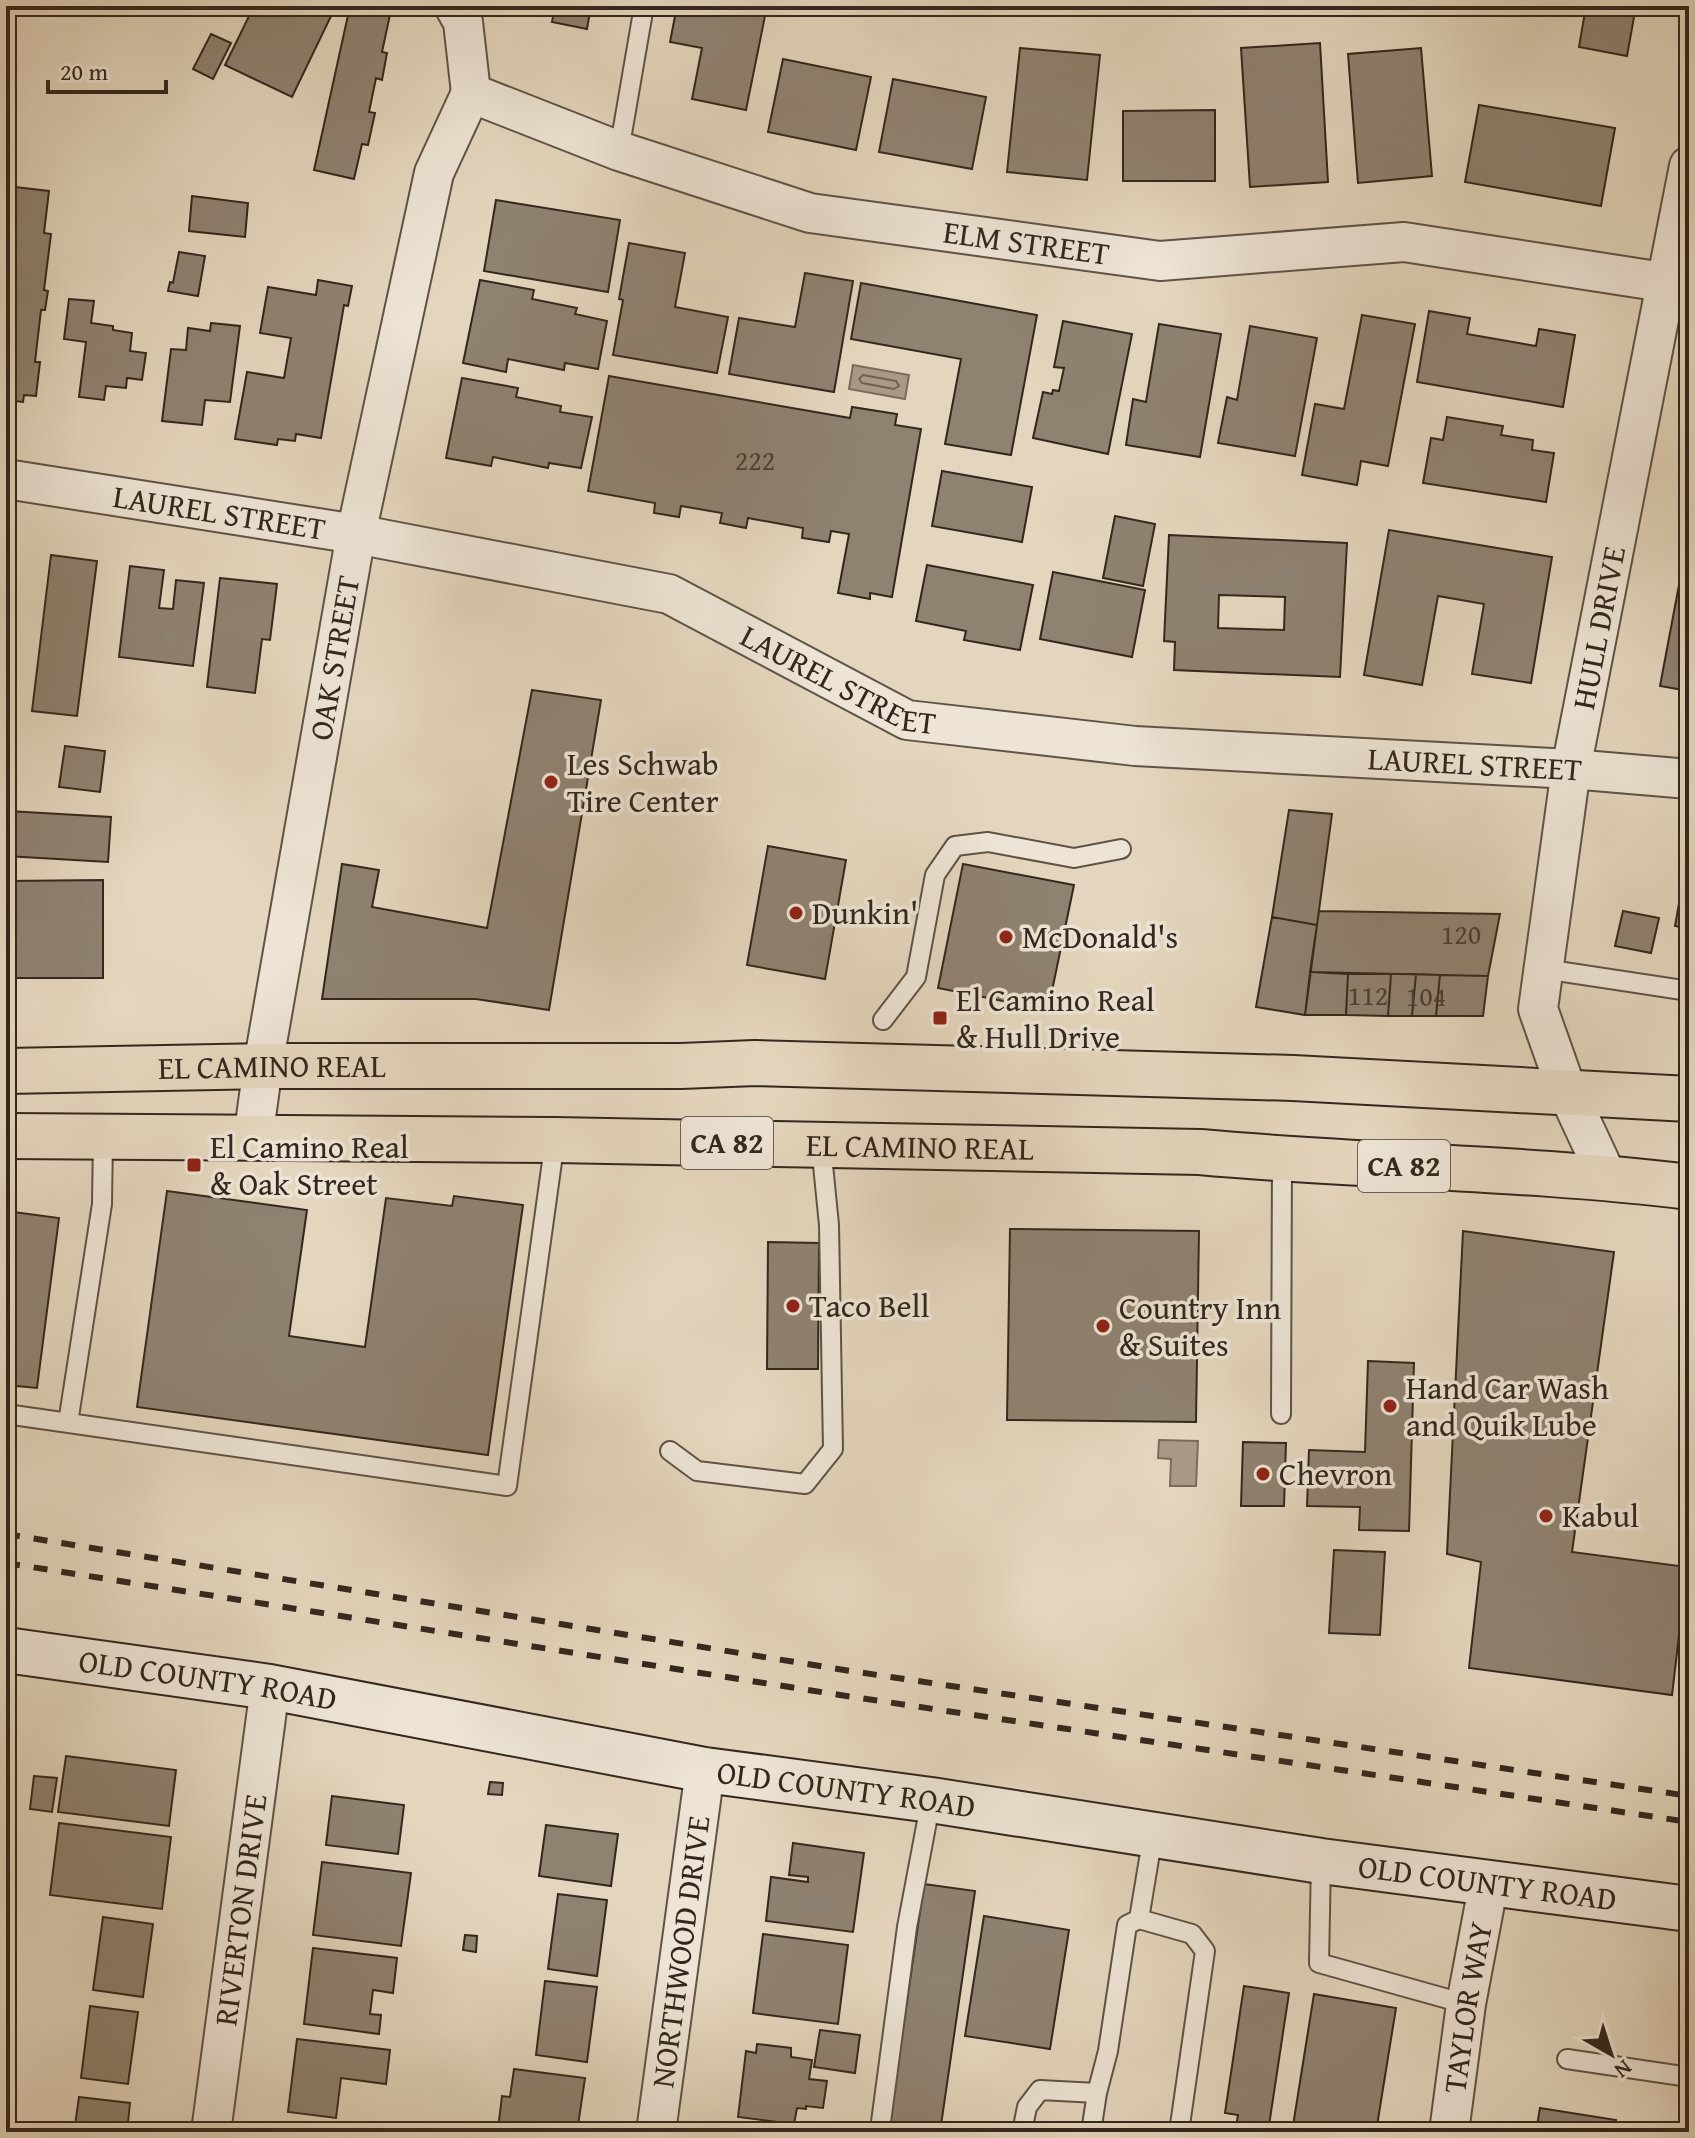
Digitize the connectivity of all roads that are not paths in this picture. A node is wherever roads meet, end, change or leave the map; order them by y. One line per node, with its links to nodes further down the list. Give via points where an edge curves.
1 (454, 6): 3 (street, via 463,22)
2 (644, 6): 4 (lane)
3 (471, 93): 4 (street, ELM STREET); 8 (street, OAK STREET, via 434,173)
4 (619, 151): 6 (street, ELM STREET, via 810,213 1160,261 1404,242)
5 (1689, 166): 6 (street, HULL DRIVE)
6 (1678, 284): 9 (street, HULL DRIVE)
7 (6, 479): 8 (street, LAUREL STREET)
8 (356, 534): 9 (street, LAUREL STREET, via 669,594 907,720 1135,746); 15 (street, OAK STREET)
9 (1571, 769): 10 (street, LAUREL STREET); 12 (street, HULL DRIVE)
10 (1689, 779)
11 (1121, 849): 14 (lane, via 1074,858 988,842 955,846 935,875 916,977)
12 (1544, 969): 13 (lane); 17 (street, HULL DRIVE, via 1538,1009)
13 (1689, 991)
14 (883, 1020)
15 (263, 1066): 16 (main road, EL CAMINO REAL); 17 (main road, EL CAMINO REAL, via 755,1063 1135,1072); 21 (street, OAK STREET)
16 (6, 1071)
17 (1567, 1091): 18 (main road, EL CAMINO REAL); 25 (street, HULL DRIVE)
18 (1689, 1099)
19 (6, 1136): 20 (main road, EL CAMINO REAL / CA 82)
20 (103, 1138): 21 (main road, EL CAMINO REAL / CA 82); 29 (lane, via 102,1204)
21 (253, 1139): 22 (main road, EL CAMINO REAL / CA 82)
22 (555, 1140): 23 (main road, EL CAMINO REAL / CA 82); 29 (lane, via 507,1486)
23 (821, 1145): 24 (main road, EL CAMINO REAL / CA 82, via 1200,1152); 30 (lane, via 829,1225 833,1449 805,1484 697,1471)
24 (1282, 1159): 25 (main road, EL CAMINO REAL / CA 82); 28 (lane)
25 (1607, 1177): 26 (main road, EL CAMINO REAL / CA 82)
26 (1689, 1187)
27 (6, 1414): 29 (lane)
28 (1281, 1414)
29 (68, 1423)
30 (670, 1451)
31 (6, 1650): 32 (main road, OLD COUNTY ROAD)
32 (270, 1687): 33 (main road, OLD COUNTY ROAD); 45 (street, RIVERTON DRIVE)
33 (705, 1770): 34 (main road, OLD COUNTY ROAD); 46 (street, NORTHWOOD DRIVE)
34 (931, 1800): 35 (main road, OLD COUNTY ROAD); 44 (lane, via 907,1927)
35 (1153, 1835): 36 (main road, OLD COUNTY ROAD); 39 (lane)
36 (1321, 1861): 37 (main road, OLD COUNTY ROAD); 40 (lane, via 1319,1963)
37 (1489, 1882): 38 (main road, OLD COUNTY ROAD); 40 (street, TAYLOR WAY)
38 (1689, 1909)
39 (1139, 1919): 43 (lane, via 1127,1925); 49 (lane, via 1192,1934 1205,1951)
40 (1466, 2004): 50 (street, TAYLOR WAY)
41 (1567, 2059): 42 (lane)
42 (1689, 2077)
43 (1097, 2093): 47 (lane, via 1040,2090 1027,2107); 48 (lane)
44 (881, 2122)
45 (211, 2132)
46 (656, 2132)
47 (1022, 2132)
48 (1091, 2132)
49 (1179, 2132)
50 (1449, 2132)

